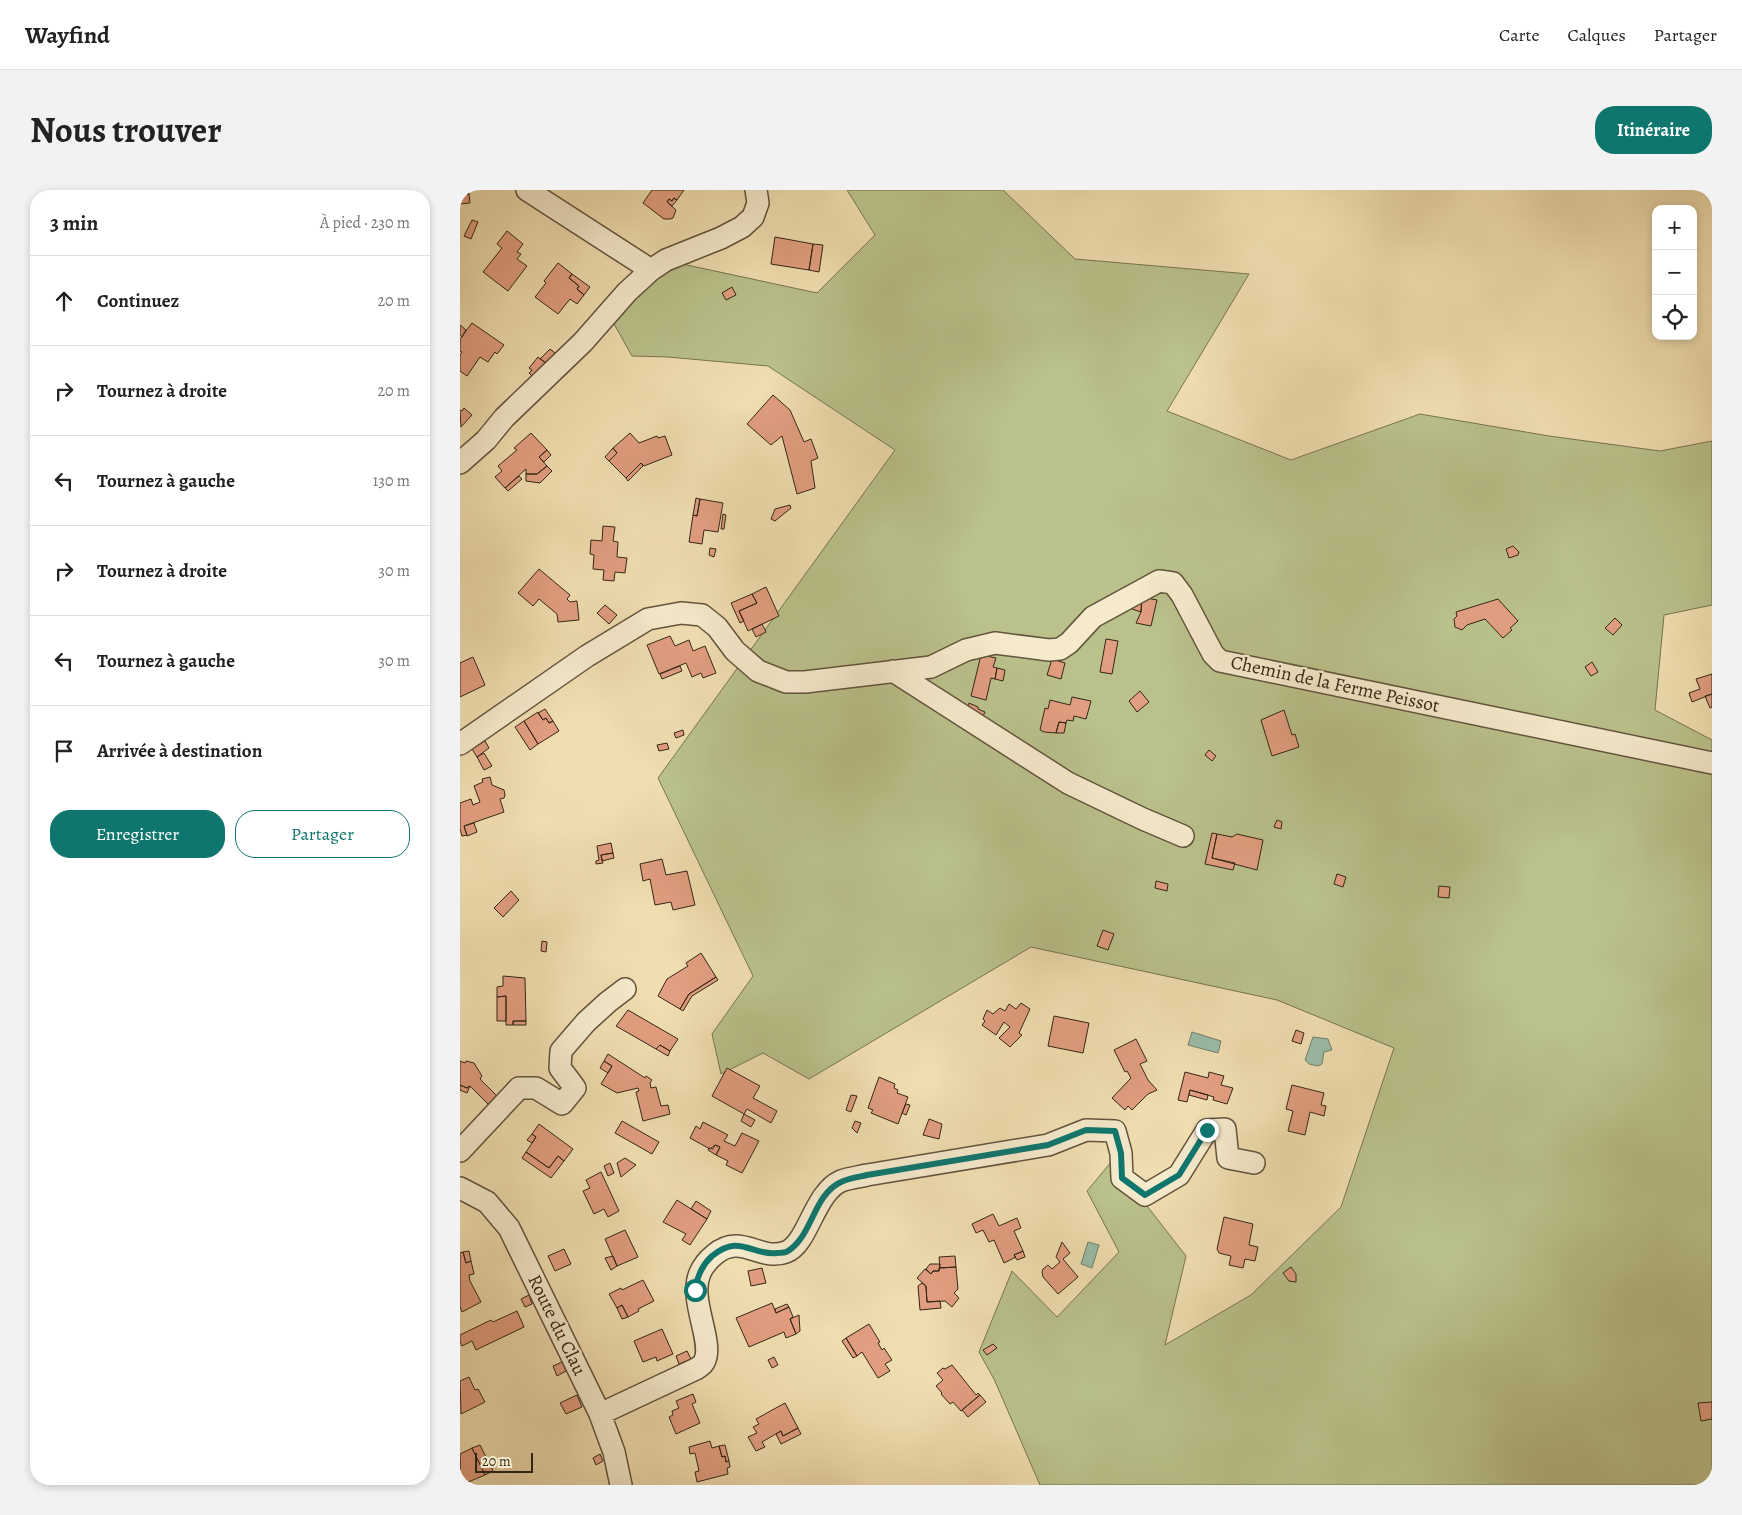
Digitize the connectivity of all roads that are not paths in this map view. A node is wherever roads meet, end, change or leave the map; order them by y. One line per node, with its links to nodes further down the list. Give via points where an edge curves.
1 (527, 190): 3 (street)
2 (756, 190): 3 (street, via 758,203 754,217 742,227 676,255)
3 (651, 270): 4 (street)
4 (460, 463)
5 (893, 671): 6 (street, Chemin de la Ferme Peissot, via 786,682 758,670 735,651 717,627 702,615 682,612 648,619); 7 (street, Chemin de la Ferme Peissot, via 931,667 966,650 994,643 1060,649 1093,616 1159,581 1168,582 1173,583 1182,596 1213,654 1220,660); 8 (street, via 1068,783)
6 (460, 744)
7 (1712, 763)
8 (1184, 836)
9 (625, 989): 10 (street, via 586,1022 561,1050 560,1068 575,1088 562,1104 536,1088 519,1088)
10 (460, 1151)
11 (1254, 1163): 13 (street, via 1228,1158 1225,1129 1207,1130 1179,1175 1145,1195 1122,1178 1121,1153 1115,1131 1086,1130 1048,1145 841,1182 825,1194 800,1240 787,1252 768,1254 734,1246 720,1250 709,1259 700,1271 695,1290 707,1352 704,1363)
12 (460, 1188): 13 (street, Route du Clau, via 487,1202 509,1228)
13 (600, 1414): 14 (street, Route du Clau, via 614,1452)
14 (620, 1485)

